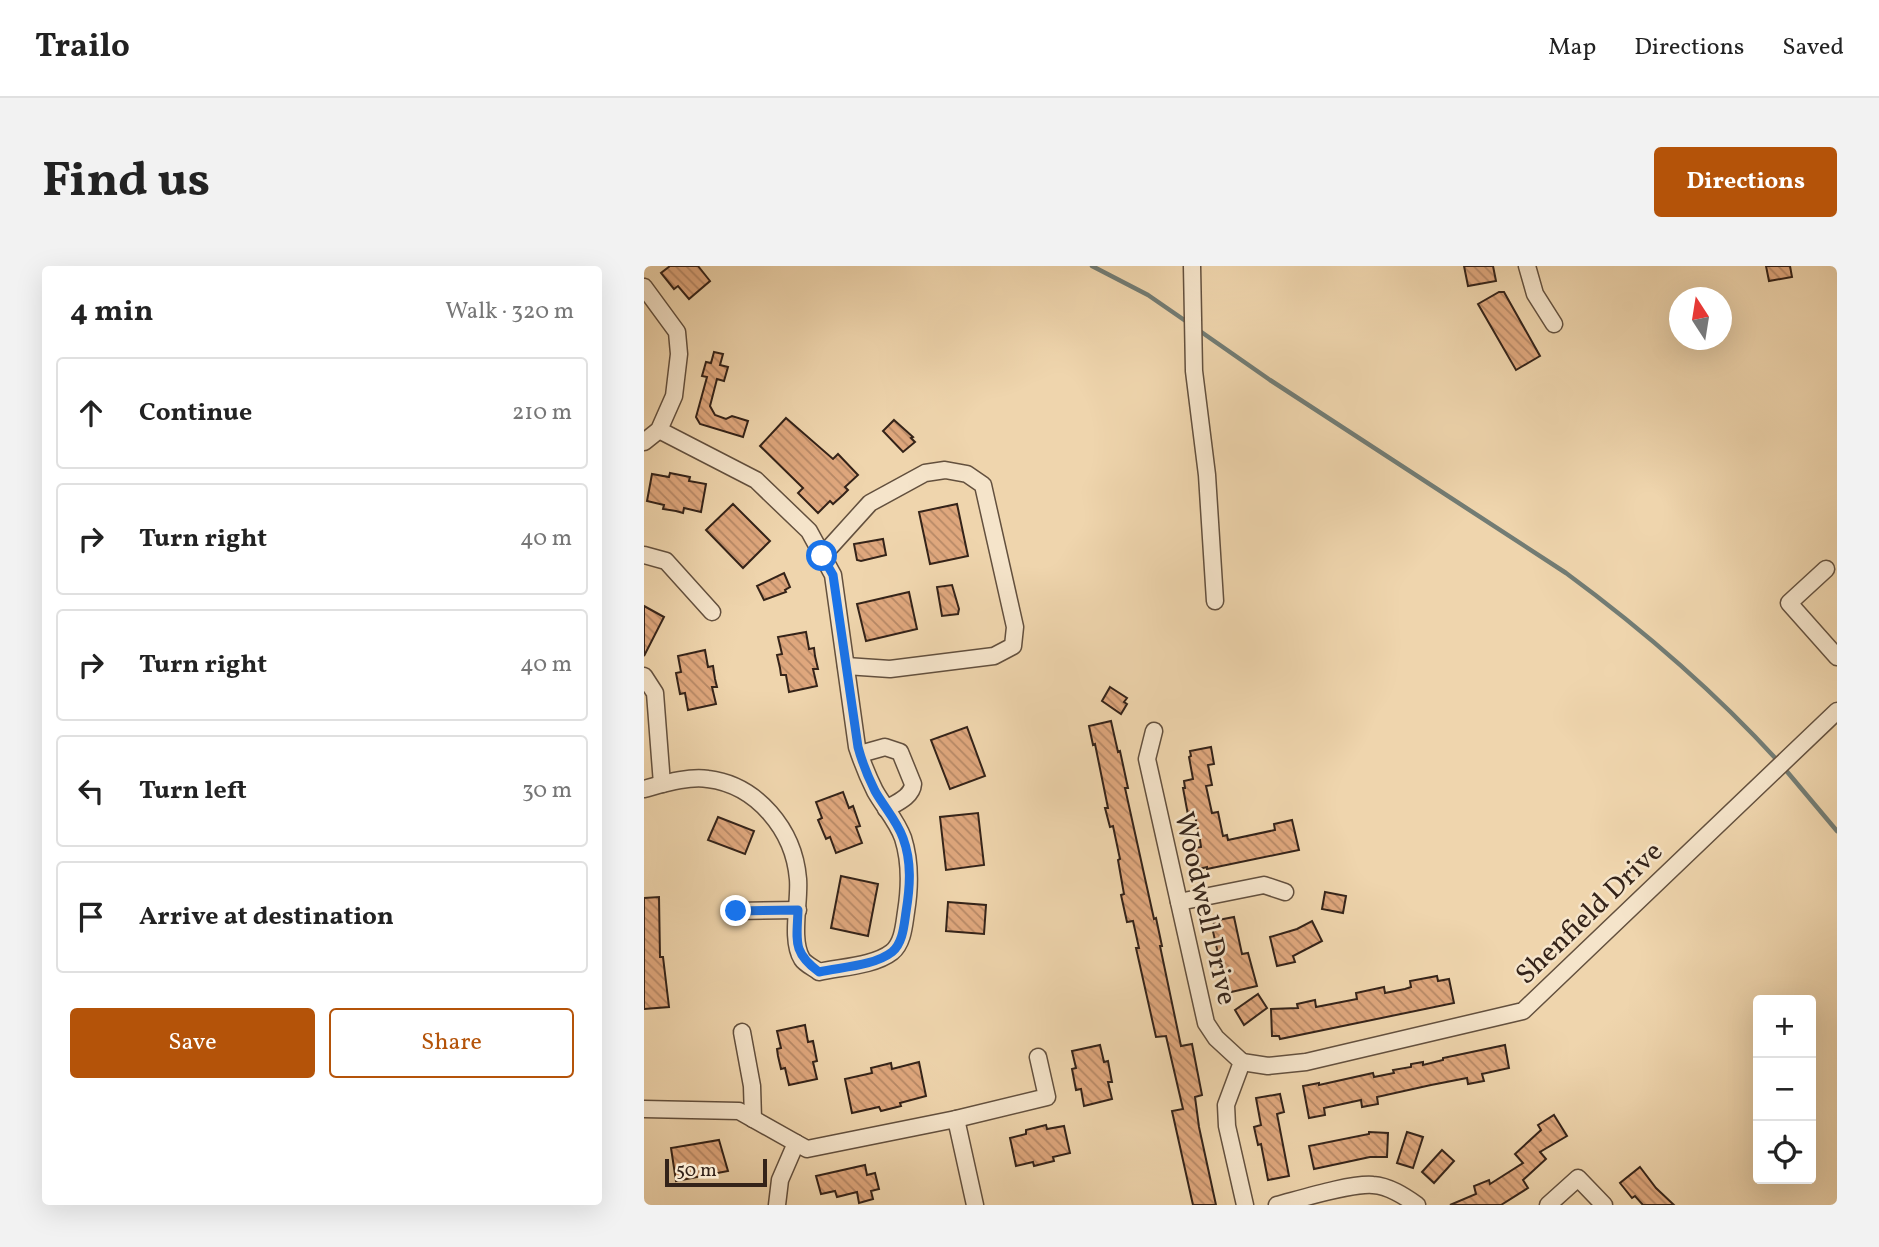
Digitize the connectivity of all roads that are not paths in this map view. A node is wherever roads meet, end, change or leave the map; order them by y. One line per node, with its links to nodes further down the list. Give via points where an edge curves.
1 (1192, 266): 10 (street, via 1194,371)
2 (1527, 266): 4 (street, via 1535,294)
3 (644, 287): 5 (street, via 677,332 674,396)
4 (1553, 324)
5 (659, 430): 6 (street); 8 (street, via 756,480 809,531)
6 (644, 442)
7 (644, 555): 11 (street, via 666,561)
8 (822, 556): 13 (street, via 833,575); 13 (street, via 870,503 925,473 967,474 983,485 1014,627 1013,646 994,656 890,669)
9 (1826, 569): 12 (street, via 1789,603)
10 (1215, 601)
11 (712, 612)
12 (1837, 657)
13 (846, 666): 17 (street)
14 (644, 676): 18 (street, via 655,694)
15 (1837, 711): 27 (street, Shenfield Drive, via 1523,1011 1306,1062 1268,1066)
16 (1154, 731): 22 (street, Woodwell Drive, via 1147,759)
17 (860, 754): 20 (street); 20 (street, via 885,747 900,752 912,790)
18 (662, 784): 19 (street); 23 (street, via 705,778 755,797 790,844 798,880)
19 (644, 789)
20 (886, 809): 23 (street, via 903,836 910,888 899,943 892,952 819,972 803,960 797,941)
21 (1285, 892): 22 (street, via 1264,885)
22 (1179, 902): 27 (street, Woodwell Drive, via 1206,1023)
23 (798, 910): 24 (street)
24 (736, 911)
25 (741, 1032): 29 (street, via 752,1086)
26 (1038, 1058): 30 (street, via 1047,1097)
27 (1242, 1062): 34 (street, via 1226,1105)
28 (644, 1110): 29 (street, via 738,1111)
29 (753, 1119): 31 (street)
30 (956, 1119): 31 (street, via 807,1149); 33 (street)
31 (796, 1143): 32 (street, via 780,1180)
32 (777, 1205)
33 (975, 1205)
34 (1245, 1205)
35 (1277, 1205): 36 (street, via 1373,1185)
36 (1417, 1205)
37 (1548, 1205): 38 (street, via 1578,1178)
38 (1604, 1205)

